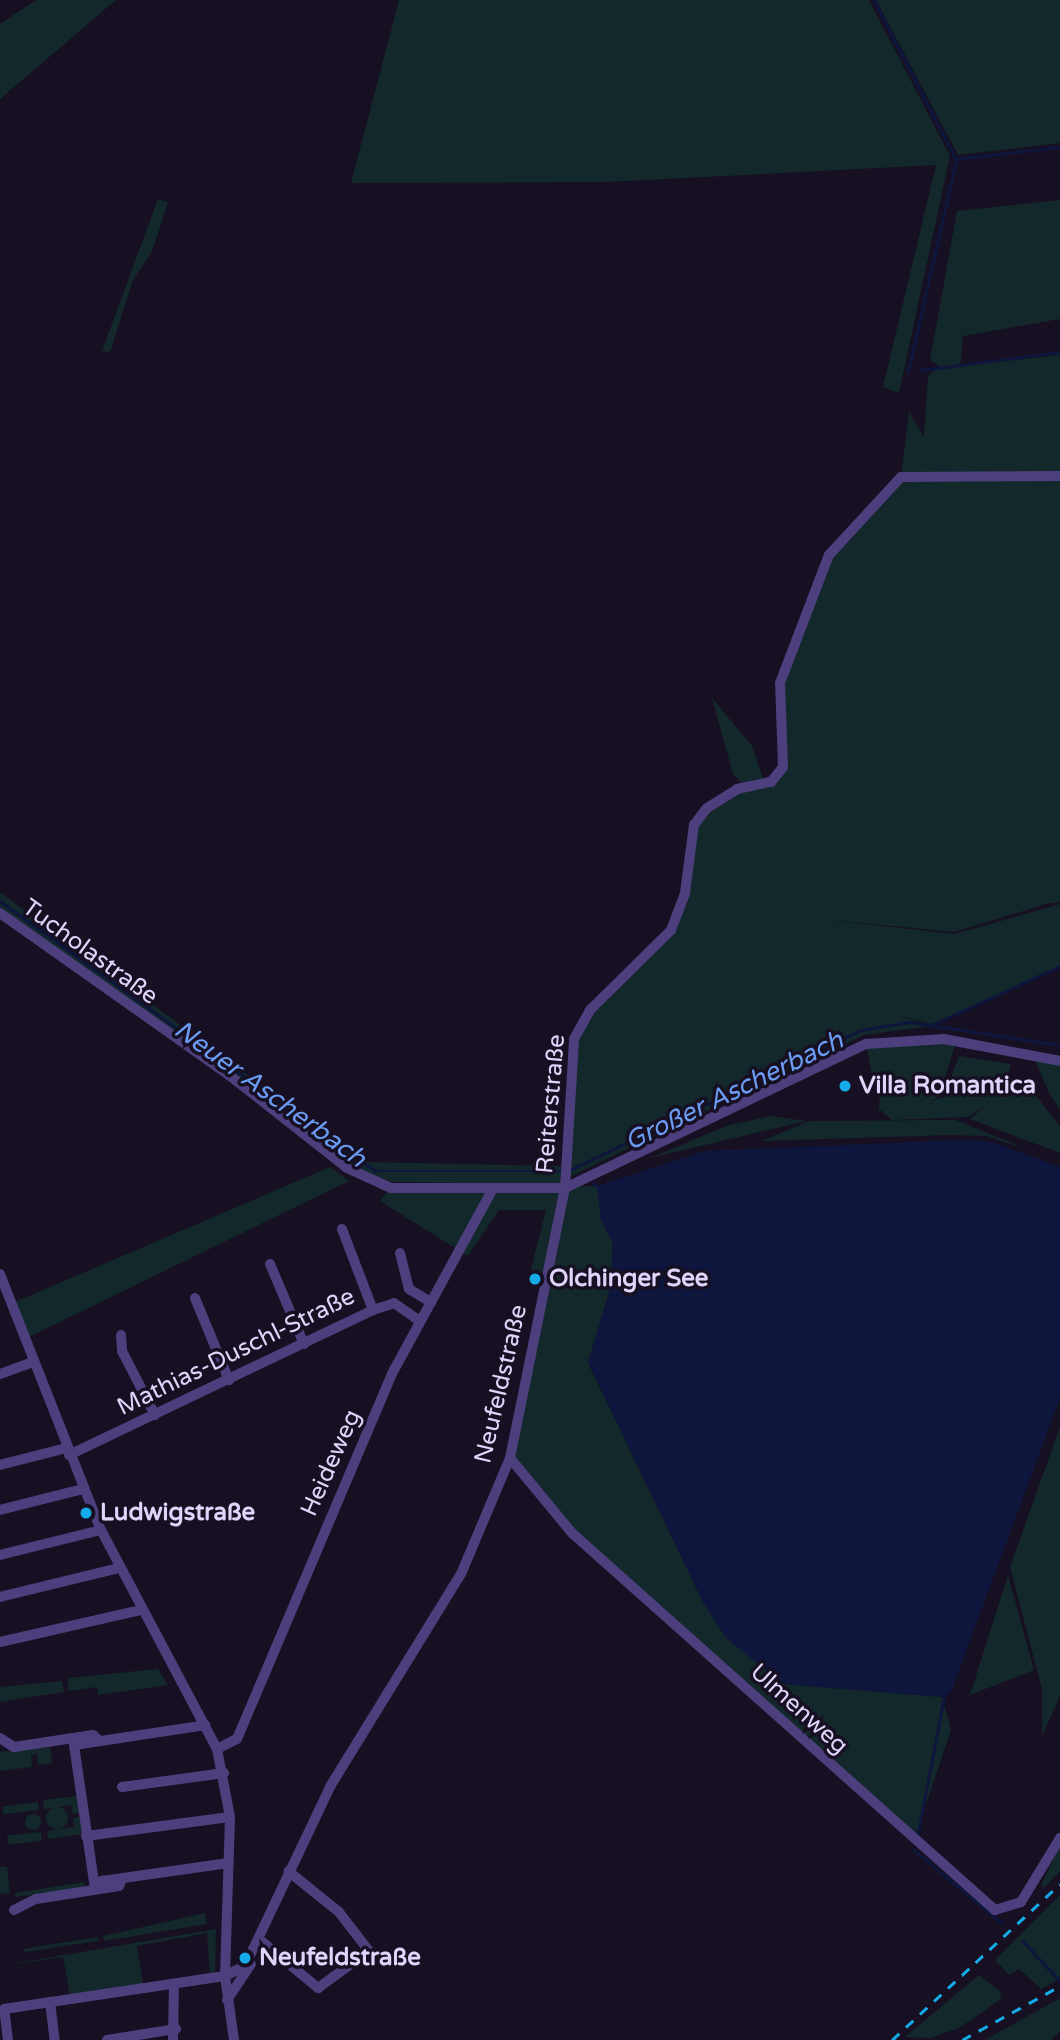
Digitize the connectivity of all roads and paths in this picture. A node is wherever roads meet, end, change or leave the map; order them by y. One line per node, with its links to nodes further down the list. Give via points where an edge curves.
1 (1060, 476): 4 (street, Reiterstraße, via 901,477 846,530 798,622 780,683 783,767 771,782 737,789 707,808 694,825 685,893 671,930 579,1026)
2 (0, 912): 5 (street, Tucholastraße, via 358,1175 391,1188)
3 (1060, 1061): 4 (street, via 944,1039 866,1044)
4 (565, 1188): 5 (street, Tucholastraße); 21 (street, Neufeldstraße)
5 (491, 1192): 11 (street, Heideweg)
6 (342, 1229): 12 (street)
7 (400, 1253): 11 (street, via 409,1289)
8 (270, 1264): 15 (street)
9 (0, 1274): 16 (street)
10 (195, 1298): 18 (street)
11 (431, 1302): 13 (street, Heideweg)
12 (373, 1310): 13 (street, Mathias-Duschl-Straße, via 394,1303); 15 (street, Mathias-Duschl-Straße)
13 (420, 1321): 34 (street, Heideweg, via 237,1739)
14 (121, 1335): 19 (street, via 122,1351)
15 (304, 1344): 18 (street, Mathias-Duschl-Straße)
16 (31, 1363): 17 (street); 20 (street)
17 (0, 1374)
18 (229, 1380): 19 (street, Mathias-Duschl-Straße)
19 (155, 1415): 20 (street, Mathias-Duschl-Straße)
20 (68, 1452): 22 (street, Mathias-Duschl-Straße); 23 (street)
21 (510, 1458): 39 (street, Ulmenweg, via 572,1533 995,1910 1021,1902); 41 (street, Neufeldstraße, via 461,1574 331,1785)
22 (0, 1465)
23 (83, 1489): 24 (street); 25 (street)
24 (0, 1510)
25 (101, 1530): 26 (street); 27 (street)
26 (0, 1555)
27 (119, 1568): 28 (street); 29 (street)
28 (0, 1597)
29 (141, 1610): 30 (street); 31 (street)
30 (0, 1642)
31 (206, 1725): 33 (street, via 81,1744); 34 (street)
32 (0, 1738): 33 (street, via 14,1747)
33 (75, 1738): 38 (street)
34 (217, 1749): 35 (street)
35 (224, 1773): 36 (street); 37 (street)
36 (122, 1787)
37 (230, 1817): 38 (street); 40 (street)
38 (86, 1836): 42 (street)
39 (1060, 1838)
40 (229, 1863): 42 (street, via 123,1879 119,1886); 46 (street)
41 (288, 1871): 44 (street, Neufeldstraße); 44 (street, via 339,1912 369,1951 318,1988)
42 (97, 1889): 43 (street)
43 (15, 1910)
44 (259, 1939): 45 (street, Neufeldstraße)
45 (253, 1953): 46 (street, Neufeldstraße, via 239,1972); 48 (street)
46 (225, 1976): 47 (street); 48 (street)
47 (174, 1983): 49 (street); 50 (street)
48 (227, 2000): 54 (street)
49 (50, 2002): 51 (street, via 4,2009); 52 (street)
50 (175, 2035): 53 (street)
51 (8, 2040)
52 (55, 2040)
53 (107, 2040)
54 (234, 2040)

